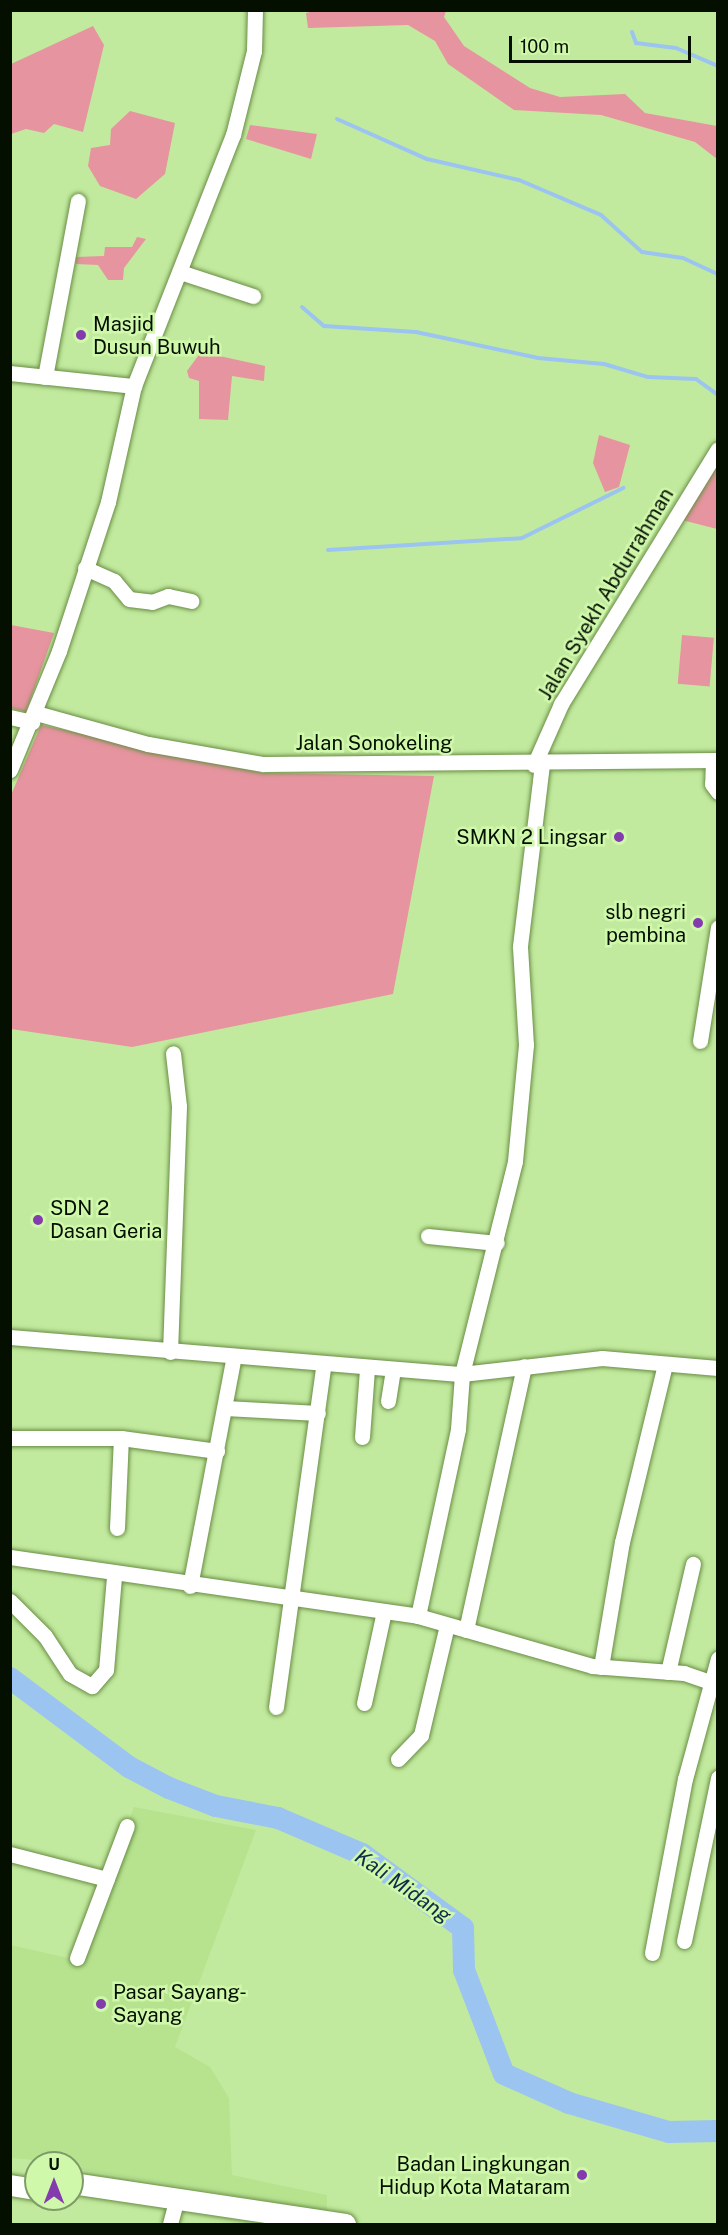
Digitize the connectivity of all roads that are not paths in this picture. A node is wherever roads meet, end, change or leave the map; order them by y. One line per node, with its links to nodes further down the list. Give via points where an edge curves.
1 (255, 10): 3 (street, via 255,43 233,135)
2 (78, 201): 6 (street)
3 (180, 272): 4 (street); 7 (street)
4 (253, 296)
5 (10, 373): 6 (street)
6 (45, 377): 7 (street)
7 (134, 386): 9 (street, via 108,502)
8 (717, 448): 14 (street, Jalan Syekh Abdurrahman, via 561,704)
9 (85, 568): 10 (street, via 114,581 129,598 152,602 168,596); 12 (street)
10 (191, 601)
11 (10, 717): 12 (street, Jalan Sonokeling)
12 (34, 718): 14 (street, Jalan Sonokeling, via 148,744 263,764); 15 (street)
13 (715, 760): 14 (street, Jalan Sonokeling); 16 (street)
14 (538, 765): 21 (street, Jalan Syekh Abdurrahman, via 520,946 526,1045 515,1161)
15 (10, 770)
16 (717, 792)
17 (717, 927): 18 (street)
18 (699, 1041)
19 (173, 1053): 23 (street, via 179,1106)
20 (428, 1236): 21 (street)
21 (497, 1243): 31 (street, Jalan Syekh Abdurrahman)
22 (10, 1337): 23 (street)
23 (170, 1352): 24 (street)
24 (234, 1356): 27 (street); 33 (street)
25 (665, 1364): 26 (street, via 602,1358); 28 (street); 51 (street, via 622,1542)
26 (524, 1366): 31 (street); 49 (street)
27 (323, 1367): 29 (street); 34 (street)
28 (717, 1368)
29 (367, 1369): 30 (street); 35 (street)
30 (393, 1371): 31 (street); 32 (street)
31 (462, 1374): 47 (street, Jalan Syekh Abdurrahman, via 458,1429)
32 (388, 1401)
33 (225, 1408): 34 (street); 38 (street)
34 (318, 1413): 44 (street)
35 (362, 1437)
36 (10, 1438): 37 (street)
37 (121, 1438): 38 (street); 39 (street)
38 (217, 1451): 43 (street)
39 (117, 1528)
40 (10, 1557): 42 (street)
41 (693, 1564): 52 (street)
42 (114, 1575): 43 (street); 45 (street, via 106,1670 92,1686 70,1674 45,1636)
43 (190, 1586): 44 (street)
44 (292, 1598): 46 (street); 55 (street)
45 (10, 1601)
46 (384, 1611): 47 (street); 54 (street)
47 (418, 1616): 48 (street)
48 (447, 1625): 49 (street); 56 (street, via 421,1735)
49 (466, 1630): 51 (street)
50 (717, 1658): 53 (street)
51 (601, 1667): 52 (street)
52 (668, 1672): 53 (street)
53 (715, 1683): 62 (street, via 685,1779)
54 (364, 1703)
55 (276, 1707)
56 (398, 1759)
57 (717, 1778): 61 (street)
58 (127, 1826): 60 (street)
59 (10, 1854): 60 (street)
60 (106, 1879): 63 (street)
61 (684, 1941)
62 (652, 1953)
63 (77, 1958)
64 (84, 2185): 68 (highway)
65 (84, 2197): 66 (highway)
66 (172, 2217): 67 (highway)
67 (265, 2224)
68 (338, 2224)

